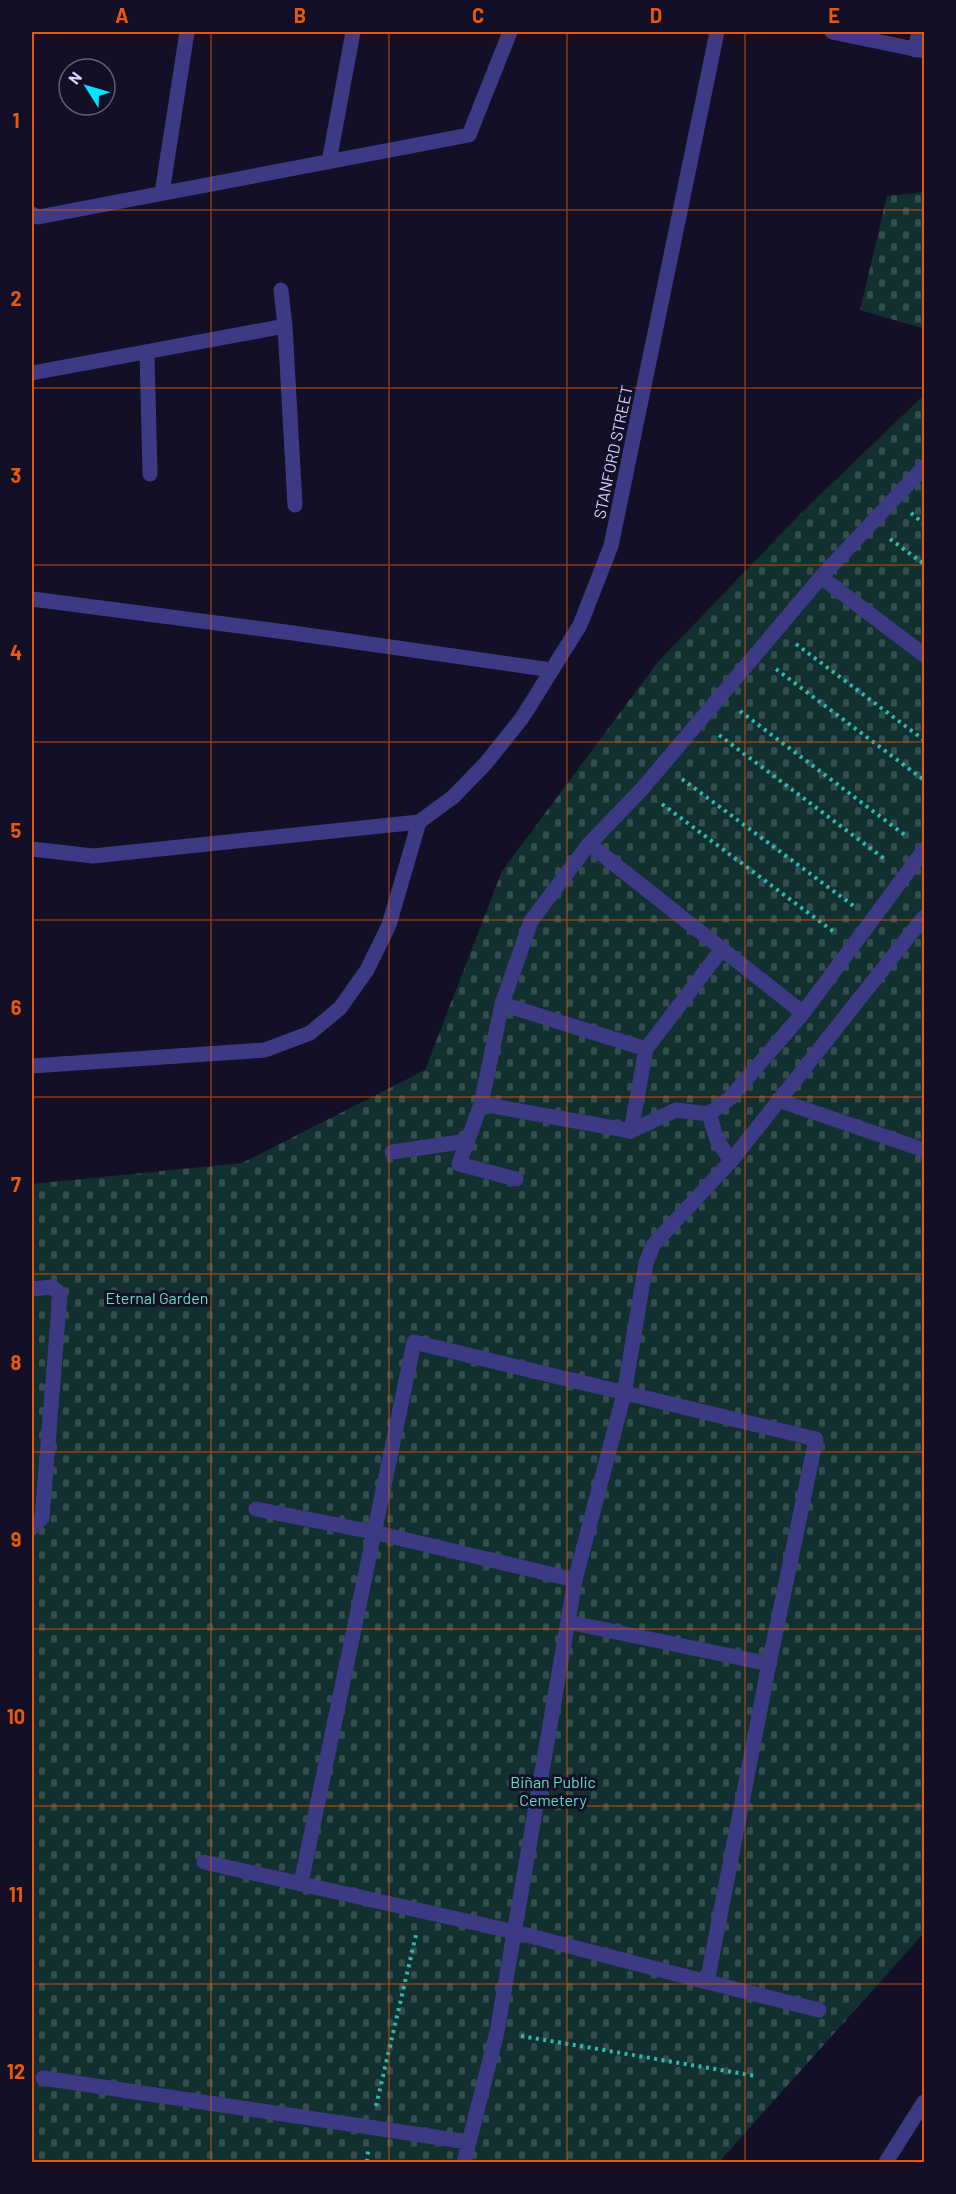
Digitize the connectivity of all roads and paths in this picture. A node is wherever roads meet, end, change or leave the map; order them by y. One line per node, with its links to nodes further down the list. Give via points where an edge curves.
1 (186, 32): 9 (street)
2 (353, 32): 8 (street)
3 (510, 32): 8 (street, via 469,135)
4 (717, 32): 25 (street, STANFORD STREET, via 611,546 580,625)
5 (832, 32): 7 (street)
6 (920, 32): 7 (street)
7 (920, 50)
8 (329, 162): 9 (street)
9 (162, 193): 10 (street, via 38,217)
10 (32, 214)
11 (280, 290): 12 (street)
12 (285, 326): 13 (street); 17 (street)
13 (147, 353): 14 (street); 16 (street)
14 (32, 374)
15 (924, 467): 18 (street)
16 (150, 474)
17 (295, 505)
18 (870, 525): 19 (path); 20 (street)
19 (924, 564)
20 (821, 577): 22 (street); 24 (street)
21 (32, 599): 25 (street)
22 (777, 629): 23 (street); 28 (path)
23 (756, 654): 26 (street); 30 (path)
24 (924, 655)
25 (552, 670): 32 (street, STANFORD STREET, via 522,718 486,763 453,797)
26 (720, 696): 27 (street); 34 (path)
27 (700, 720): 29 (street); 36 (path)
28 (924, 740)
29 (663, 764): 31 (street); 38 (path)
30 (924, 780)
31 (642, 789): 33 (street); 39 (path)
32 (419, 822): 35 (street, via 93,856); 44 (street, via 389,925 367,970 340,1008 310,1033 265,1050)
33 (589, 844): 40 (street); 41 (street, via 531,921)
34 (920, 847): 36 (street)
35 (32, 849)
36 (906, 875): 38 (street)
37 (924, 917): 45 (street)
38 (873, 920): 39 (street)
39 (853, 946): 42 (street)
40 (722, 949): 42 (street); 43 (street)
41 (502, 1004): 43 (street); 46 (street)
42 (803, 1013): 47 (street, via 730,1098)
43 (646, 1049): 48 (street)
44 (32, 1066)
45 (778, 1100): 50 (street); 52 (street)
46 (481, 1104): 48 (street); 49 (street)
47 (709, 1114): 48 (street, via 676,1110); 52 (street, via 717,1140)
48 (631, 1131)
49 (467, 1141): 51 (street); 53 (street, via 459,1164)
50 (924, 1150)
51 (392, 1152)
52 (731, 1161): 55 (street, via 653,1245 646,1263)
53 (516, 1179)
54 (32, 1289): 57 (street, via 52,1287 60,1294 42,1518)
55 (624, 1394): 58 (street, via 414,1342); 59 (street); 61 (street, via 816,1439)
56 (256, 1509): 58 (street)
57 (32, 1528)
58 (373, 1532): 59 (street); 63 (street)
59 (575, 1580): 60 (street)
60 (568, 1622): 61 (street); 65 (street)
61 (769, 1664): 66 (street)
62 (204, 1862): 63 (street)
63 (301, 1883): 64 (street)
64 (421, 1910): 65 (street); 72 (path)
65 (515, 1932): 66 (street); 68 (street)
66 (707, 1982): 67 (street)
67 (819, 2010)
68 (497, 2032): 69 (path); 73 (street)
69 (756, 2076)
70 (43, 2078): 72 (street)
71 (924, 2102): 76 (street)
72 (371, 2128): 73 (street); 74 (path)
73 (468, 2142): 75 (street)
74 (367, 2163)
75 (464, 2163)
76 (886, 2163)

